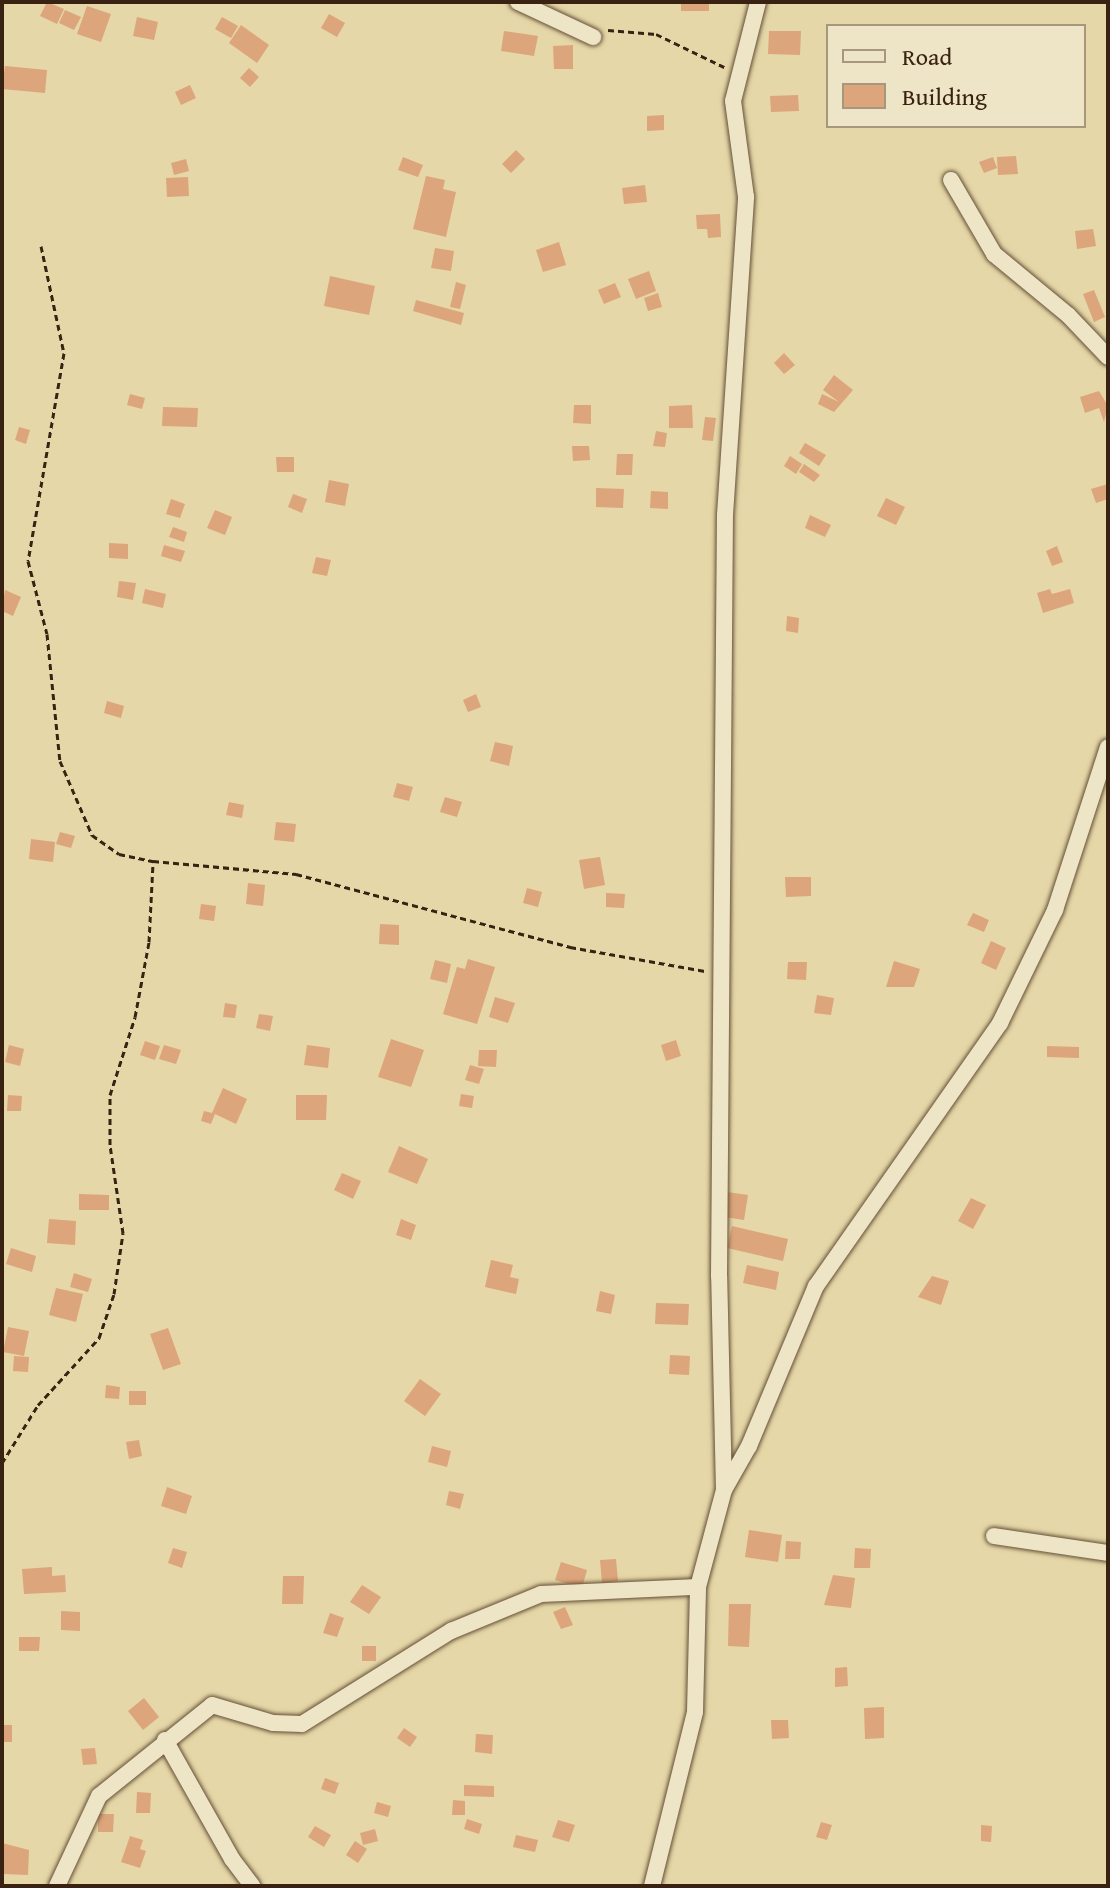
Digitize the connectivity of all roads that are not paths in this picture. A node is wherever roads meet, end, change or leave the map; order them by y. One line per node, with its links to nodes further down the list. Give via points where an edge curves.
1 (518, 2): 3 (street)
2 (758, 2): 7 (street, via 733,101 746,197 725,515 719,1441)
3 (593, 37)
4 (951, 180): 5 (street, via 994,254 1068,315)
5 (1108, 357)
6 (1108, 747): 7 (street, via 1055,910 1000,1023 816,1286 749,1446)
7 (724, 1490): 10 (street)
8 (994, 1536): 9 (street)
9 (1108, 1553)
10 (698, 1587): 11 (street, via 541,1594 451,1631 302,1724 273,1723 212,1705); 14 (street, via 695,1712)
11 (165, 1740): 12 (street, via 99,1796); 13 (street)
12 (57, 1886)
13 (252, 1886)
14 (652, 1886)

